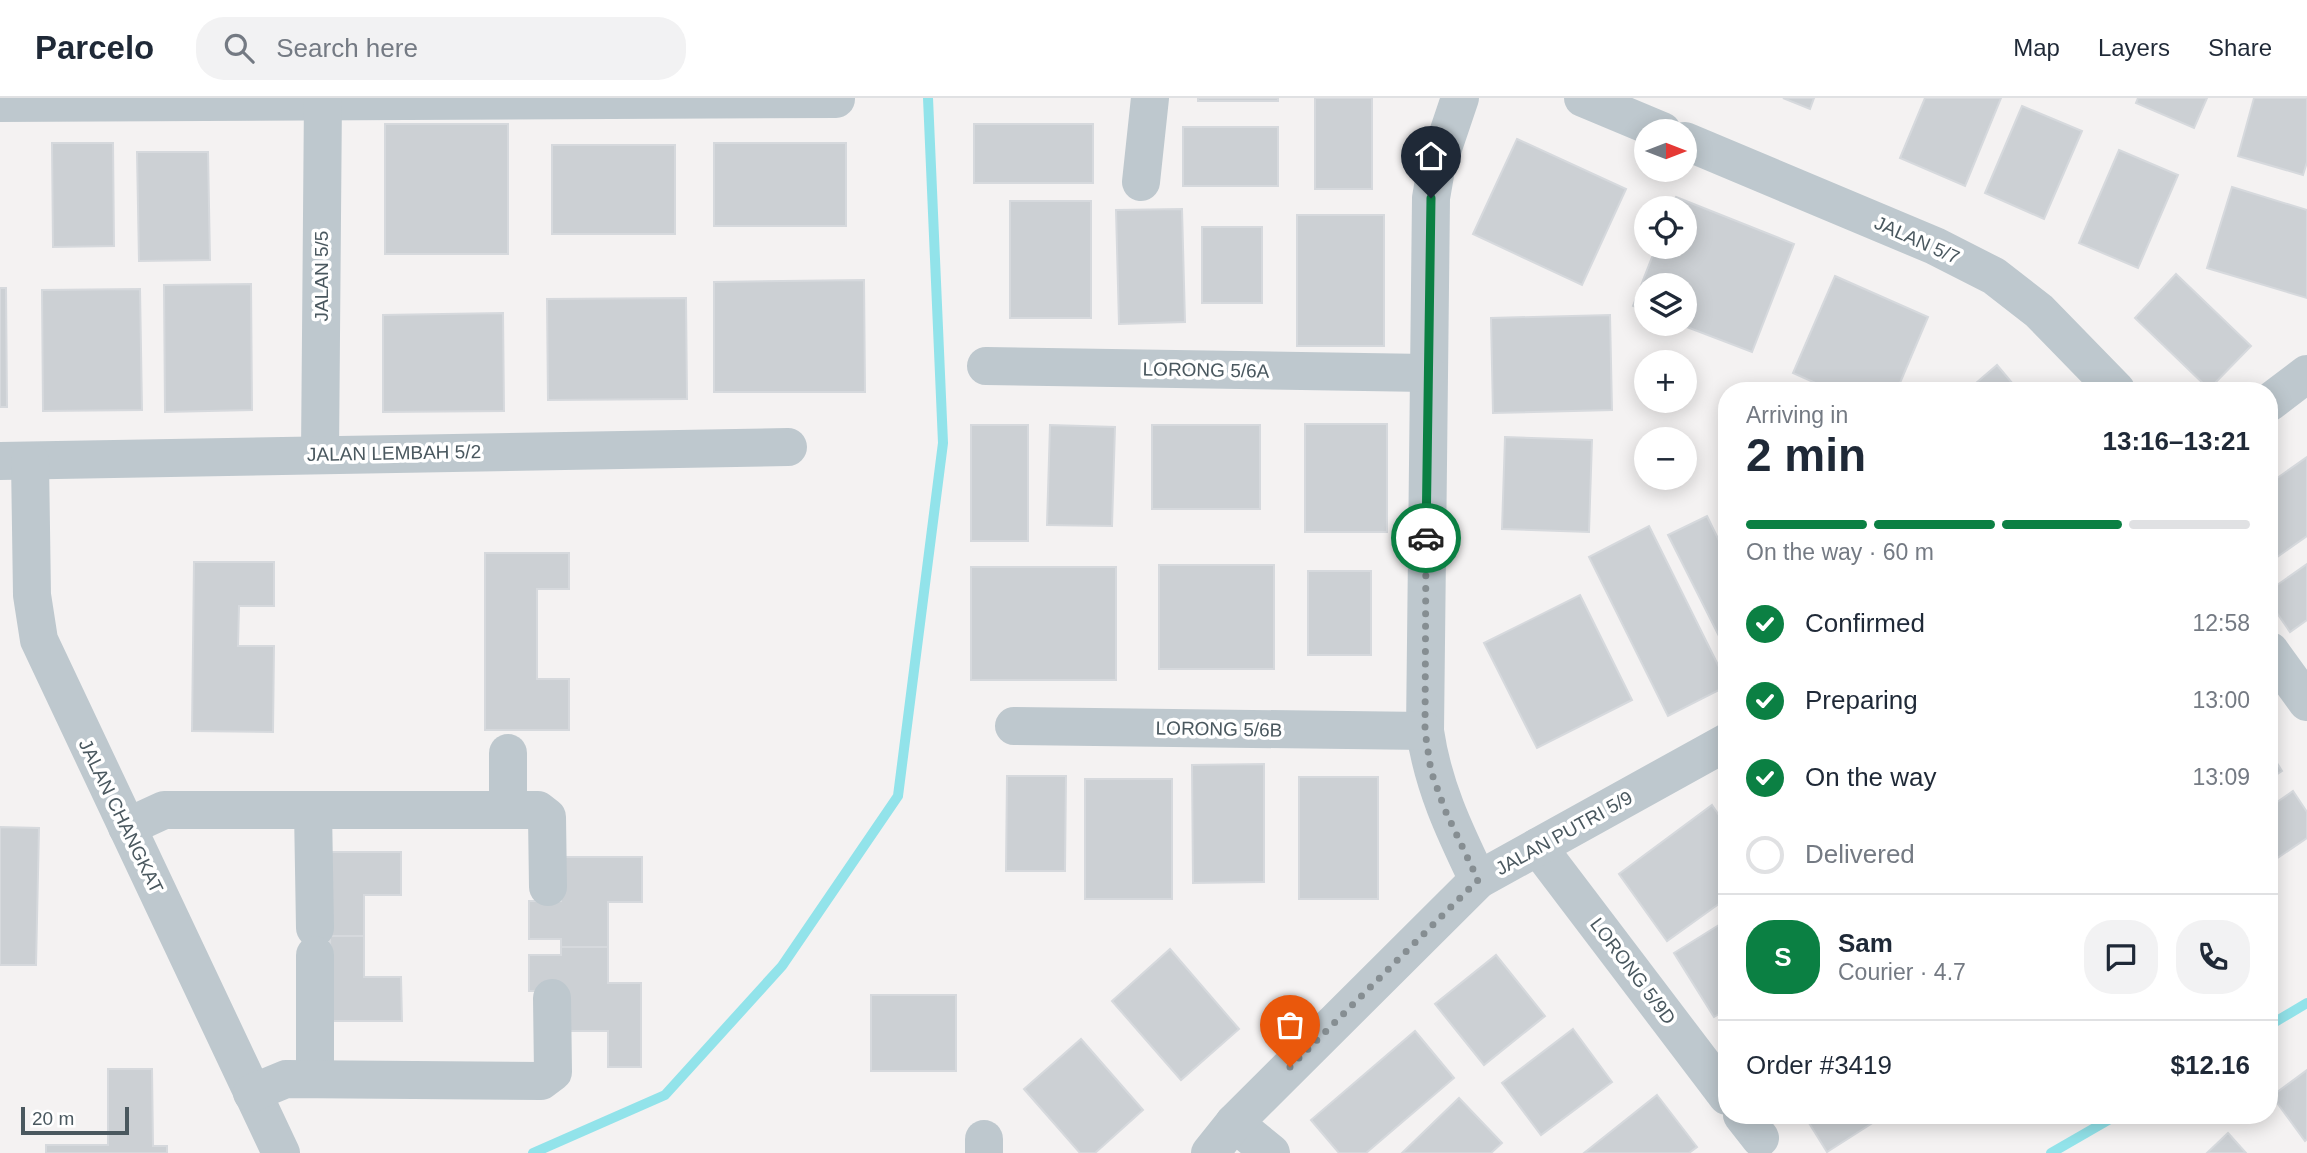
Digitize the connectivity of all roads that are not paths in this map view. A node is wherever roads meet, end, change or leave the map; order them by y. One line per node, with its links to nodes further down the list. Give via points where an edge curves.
1 (1150, 98): 9 (street)
2 (1460, 98): 11 (street, via 1431,198)
3 (1583, 98): 7 (street)
4 (836, 99): 5 (street)
5 (323, 100): 6 (street); 16 (street, JALAN 5/5)
6 (0, 103)
7 (1634, 119)
8 (1698, 146): 13 (street, JALAN 5/7, via 1935,246 1994,276 2039,311)
9 (1142, 182)
10 (986, 366): 11 (street, LORONG 5/6A)
11 (1427, 373): 21 (street)
12 (2307, 374): 14 (street)
13 (2108, 382)
14 (2278, 396)
15 (788, 447): 16 (street, JALAN LEMBAH 5/2)
16 (320, 454): 17 (street, JALAN LEMBAH 5/2)
17 (15, 461): 26 (street, JALAN CHANGKAT, via 39,640)
18 (2278, 662): 19 (street)
19 (2307, 702)
20 (1014, 726): 21 (street, LORONG 5/6B)
21 (1425, 731): 28 (street, via 1431,771)
22 (1718, 747): 27 (street, JALAN PUTRI 5/9)
23 (508, 753): 25 (street)
24 (313, 810): 25 (street); 26 (street, via 164,810); 31 (street)
25 (508, 810): 29 (street, via 538,810 547,817)
26 (127, 827): 33 (street, JALAN CHANGKAT)
27 (1538, 847): 28 (street, JALAN PUTRI 5/9); 32 (street, LORONG 5/9D)
28 (1478, 880): 34 (street, JALAN PUTRI 5/9)
29 (548, 887)
30 (552, 998): 31 (street, via 552,1072 547,1079)
31 (315, 1079): 33 (street, via 286,1079)
32 (1718, 1084)
33 (252, 1093): 35 (street, JALAN CHANGKAT)
34 (1234, 1123): 36 (street, JALAN PUTRI 5/9); 37 (street)
35 (281, 1153)
36 (1210, 1153)
37 (1271, 1153)

